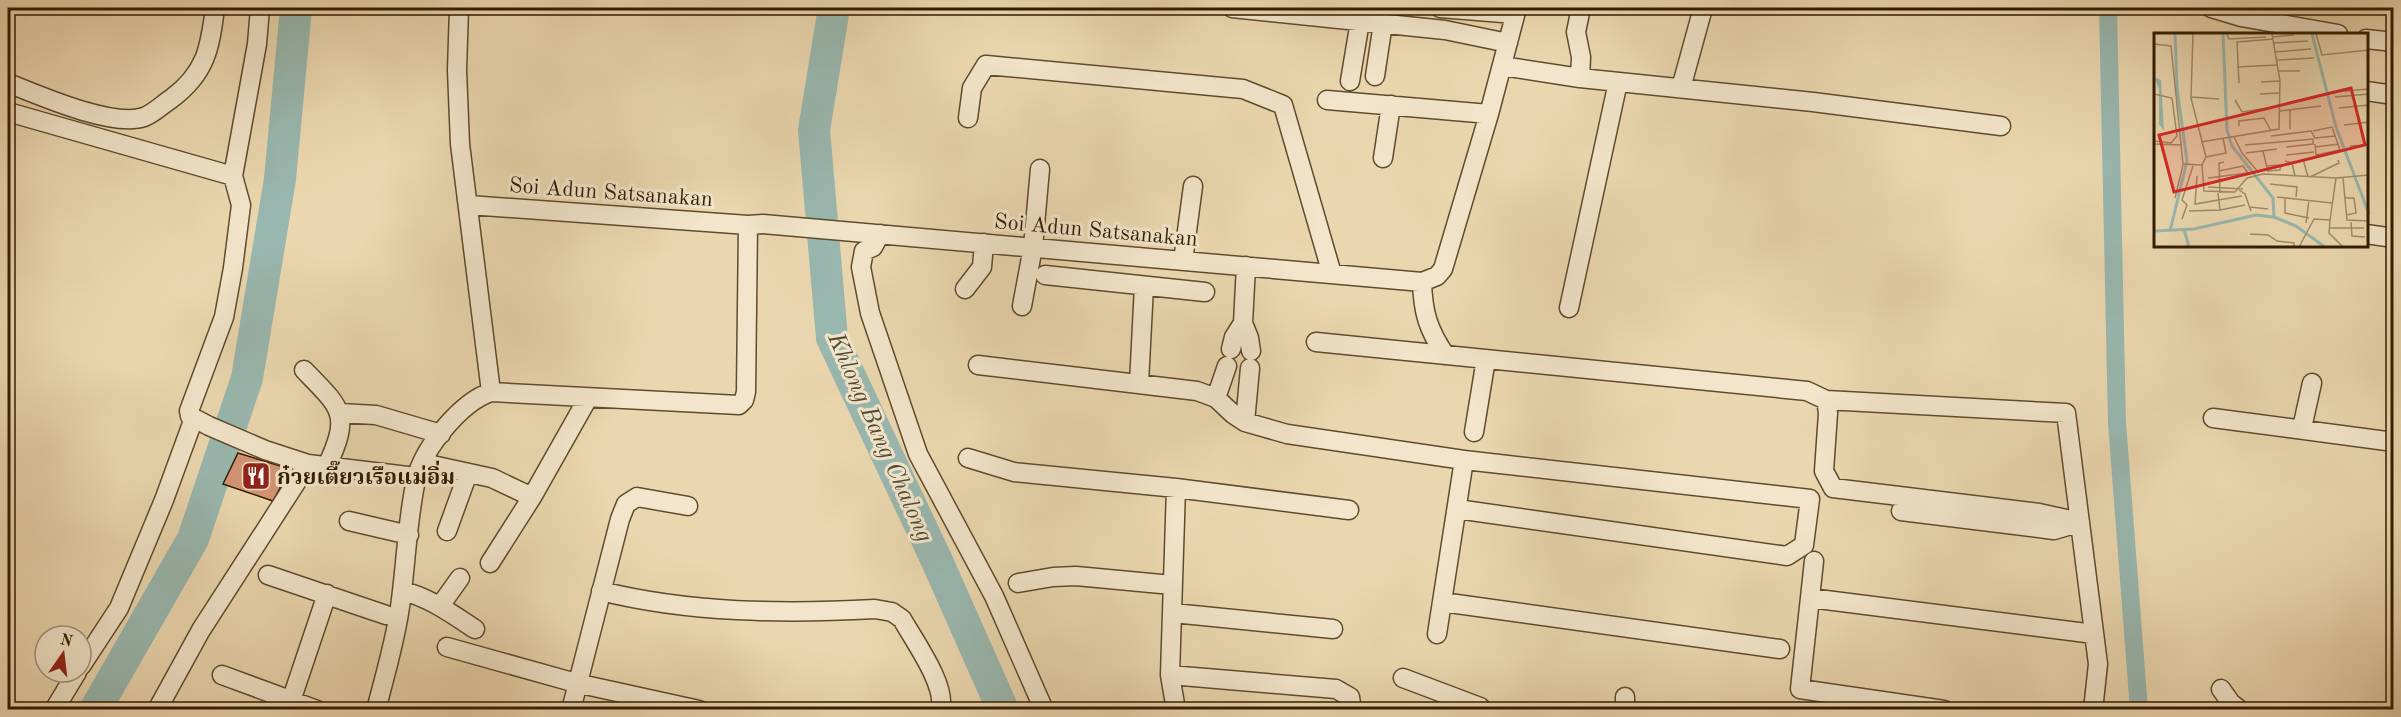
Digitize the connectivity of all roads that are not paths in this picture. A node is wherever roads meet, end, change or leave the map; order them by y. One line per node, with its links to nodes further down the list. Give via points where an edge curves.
1 (215, 8): 21 (street, via 206,60 181,91 144,117 114,118 83,111)
2 (260, 8): 33 (street)
3 (459, 8): 35 (street, via 460,144)
4 (1232, 8): 10 (street)
5 (1440, 8): 9 (street)
6 (1581, 8): 18 (street, via 1576,32)
7 (1702, 8): 22 (street)
8 (2211, 8): 12 (street)
9 (1516, 10): 15 (street)
10 (1360, 21): 11 (street); 19 (street)
11 (1383, 23): 15 (street, via 1458,31); 17 (street)
12 (2332, 33)
13 (2368, 39): 14 (street)
14 (2394, 42)
15 (1508, 43): 16 (street)
16 (1502, 66): 18 (street); 28 (street)
17 (1375, 76)
18 (1580, 78): 20 (street)
19 (1350, 81)
20 (1618, 82): 22 (street); 51 (street)
21 (8, 83)
22 (1681, 88): 30 (street)
23 (2368, 91): 24 (street)
24 (2394, 95)
25 (1327, 100): 26 (street)
26 (1391, 105): 28 (street); 31 (street)
27 (8, 112): 33 (street)
28 (1490, 114): 46 (street, via 1443,268 1437,276)
29 (968, 118): 44 (street, via 972,88 986,65 1244,90 1283,105)
30 (2001, 126)
31 (1383, 158)
32 (1040, 168): 41 (street)
33 (233, 176): 66 (street, via 241,206 224,317 189,411)
34 (1193, 186): 42 (street)
35 (469, 205): 36 (street, Soi Adun Satsanakan); 60 (street)
36 (755, 225): 37 (street, Soi Adun Satsanakan); 61 (street, via 744,400 739,405)
37 (877, 234): 40 (street, Soi Adun Satsanakan); 123 (street, via 873,248 864,251 861,267 870,313 918,454 994,596)
38 (2368, 234): 39 (street)
39 (2394, 238)
40 (984, 243): 41 (street, Soi Adun Satsanakan); 48 (street, via 982,267)
41 (1033, 247): 42 (street, Soi Adun Satsanakan); 50 (street)
42 (1183, 261): 43 (street, Soi Adun Satsanakan)
43 (1246, 266): 44 (street, Soi Adun Satsanakan); 52 (street)
44 (1332, 274): 46 (street, Soi Adun Satsanakan)
45 (1045, 275): 47 (street)
46 (1422, 282): 54 (street, via 1426,320)
47 (1144, 286): 49 (street); 58 (street)
48 (965, 289)
49 (1205, 292)
50 (1022, 306)
51 (1569, 309)
52 (1243, 322): 62 (street, via 1234,337); 67 (street, via 1250,360)
53 (1316, 342): 54 (street)
54 (1445, 355): 55 (street)
55 (1486, 359): 63 (street, via 1808,391); 69 (street)
56 (978, 365): 58 (street)
57 (304, 370): 64 (street)
58 (1139, 383): 62 (street, via 1197,391)
59 (2312, 383): 68 (street)
60 (491, 392): 61 (street); 70 (street, via 464,406)
61 (588, 398): 79 (street)
62 (1216, 398): 67 (street)
63 (1826, 400): 85 (street, via 1824,471 1833,489 2040,513); 85 (street, via 2066,413)
64 (340, 413): 70 (street, via 376,416); 75 (street, via 338,443)
65 (2214, 417): 68 (street)
66 (202, 422): 74 (street); 107 (street, via 119,608)
67 (1245, 422): 73 (street, via 1287,434)
68 (2302, 428): 71 (street)
69 (1473, 432)
70 (441, 434): 76 (street)
71 (2394, 442)
72 (968, 458): 78 (street, via 1014,472)
73 (1464, 460): 81 (street); 81 (street, via 1809,499 1803,545 1786,556)
74 (308, 464): 75 (street); 117 (street, via 201,630)
75 (327, 466): 76 (street)
76 (420, 470): 77 (street); 87 (street)
77 (468, 473): 79 (street, via 492,478); 86 (street)
78 (1176, 488): 82 (street); 93 (street)
79 (532, 497): 89 (street)
80 (688, 506): 95 (street, via 637,497 626,504)
81 (1457, 509): 98 (street)
82 (1349, 510)
83 (1901, 511): 85 (street, via 2054,531)
84 (350, 521): 87 (street)
85 (2080, 522): 105 (street)
86 (447, 531)
87 (409, 535): 94 (street)
88 (1814, 561): 97 (street)
89 (490, 563)
90 (268, 575): 96 (street)
91 (460, 578): 99 (street)
92 (1018, 583): 93 (street, via 1076,576)
93 (1172, 585): 100 (street)
94 (402, 591): 99 (street); 119 (street)
95 (601, 591): 112 (street); 122 (street, via 714,610 892,612 902,619 937,682 942,695)
96 (327, 594): 101 (street); 115 (street)
97 (1810, 598): 105 (street); 127 (street, via 1800,689)
98 (1442, 602): 104 (street); 108 (street)
99 (440, 606): 102 (street)
100 (1173, 613): 103 (street); 110 (street)
101 (386, 615)
102 (475, 629)
103 (1333, 629)
104 (1437, 634)
105 (2094, 634): 128 (street, via 2098,664)
106 (447, 647): 112 (street)
107 (93, 648)
108 (1780, 649)
109 (222, 675): 115 (street)
110 (1170, 675): 124 (street); 125 (street, via 1336,689 1350,697)
111 (1403, 678): 126 (street)
112 (576, 682): 120 (street); 121 (street)
113 (70, 684): 116 (street)
114 (2220, 689): 129 (street)
115 (290, 704): 118 (street)
116 (54, 710)
117 (157, 710)
118 (317, 710)
119 (376, 710)
120 (571, 710)
121 (699, 710)
122 (940, 710)
123 (1044, 710)
124 (1176, 710)
125 (1352, 710)
126 (1482, 710)
127 (1944, 710)
128 (2093, 710)
129 (2240, 710)

